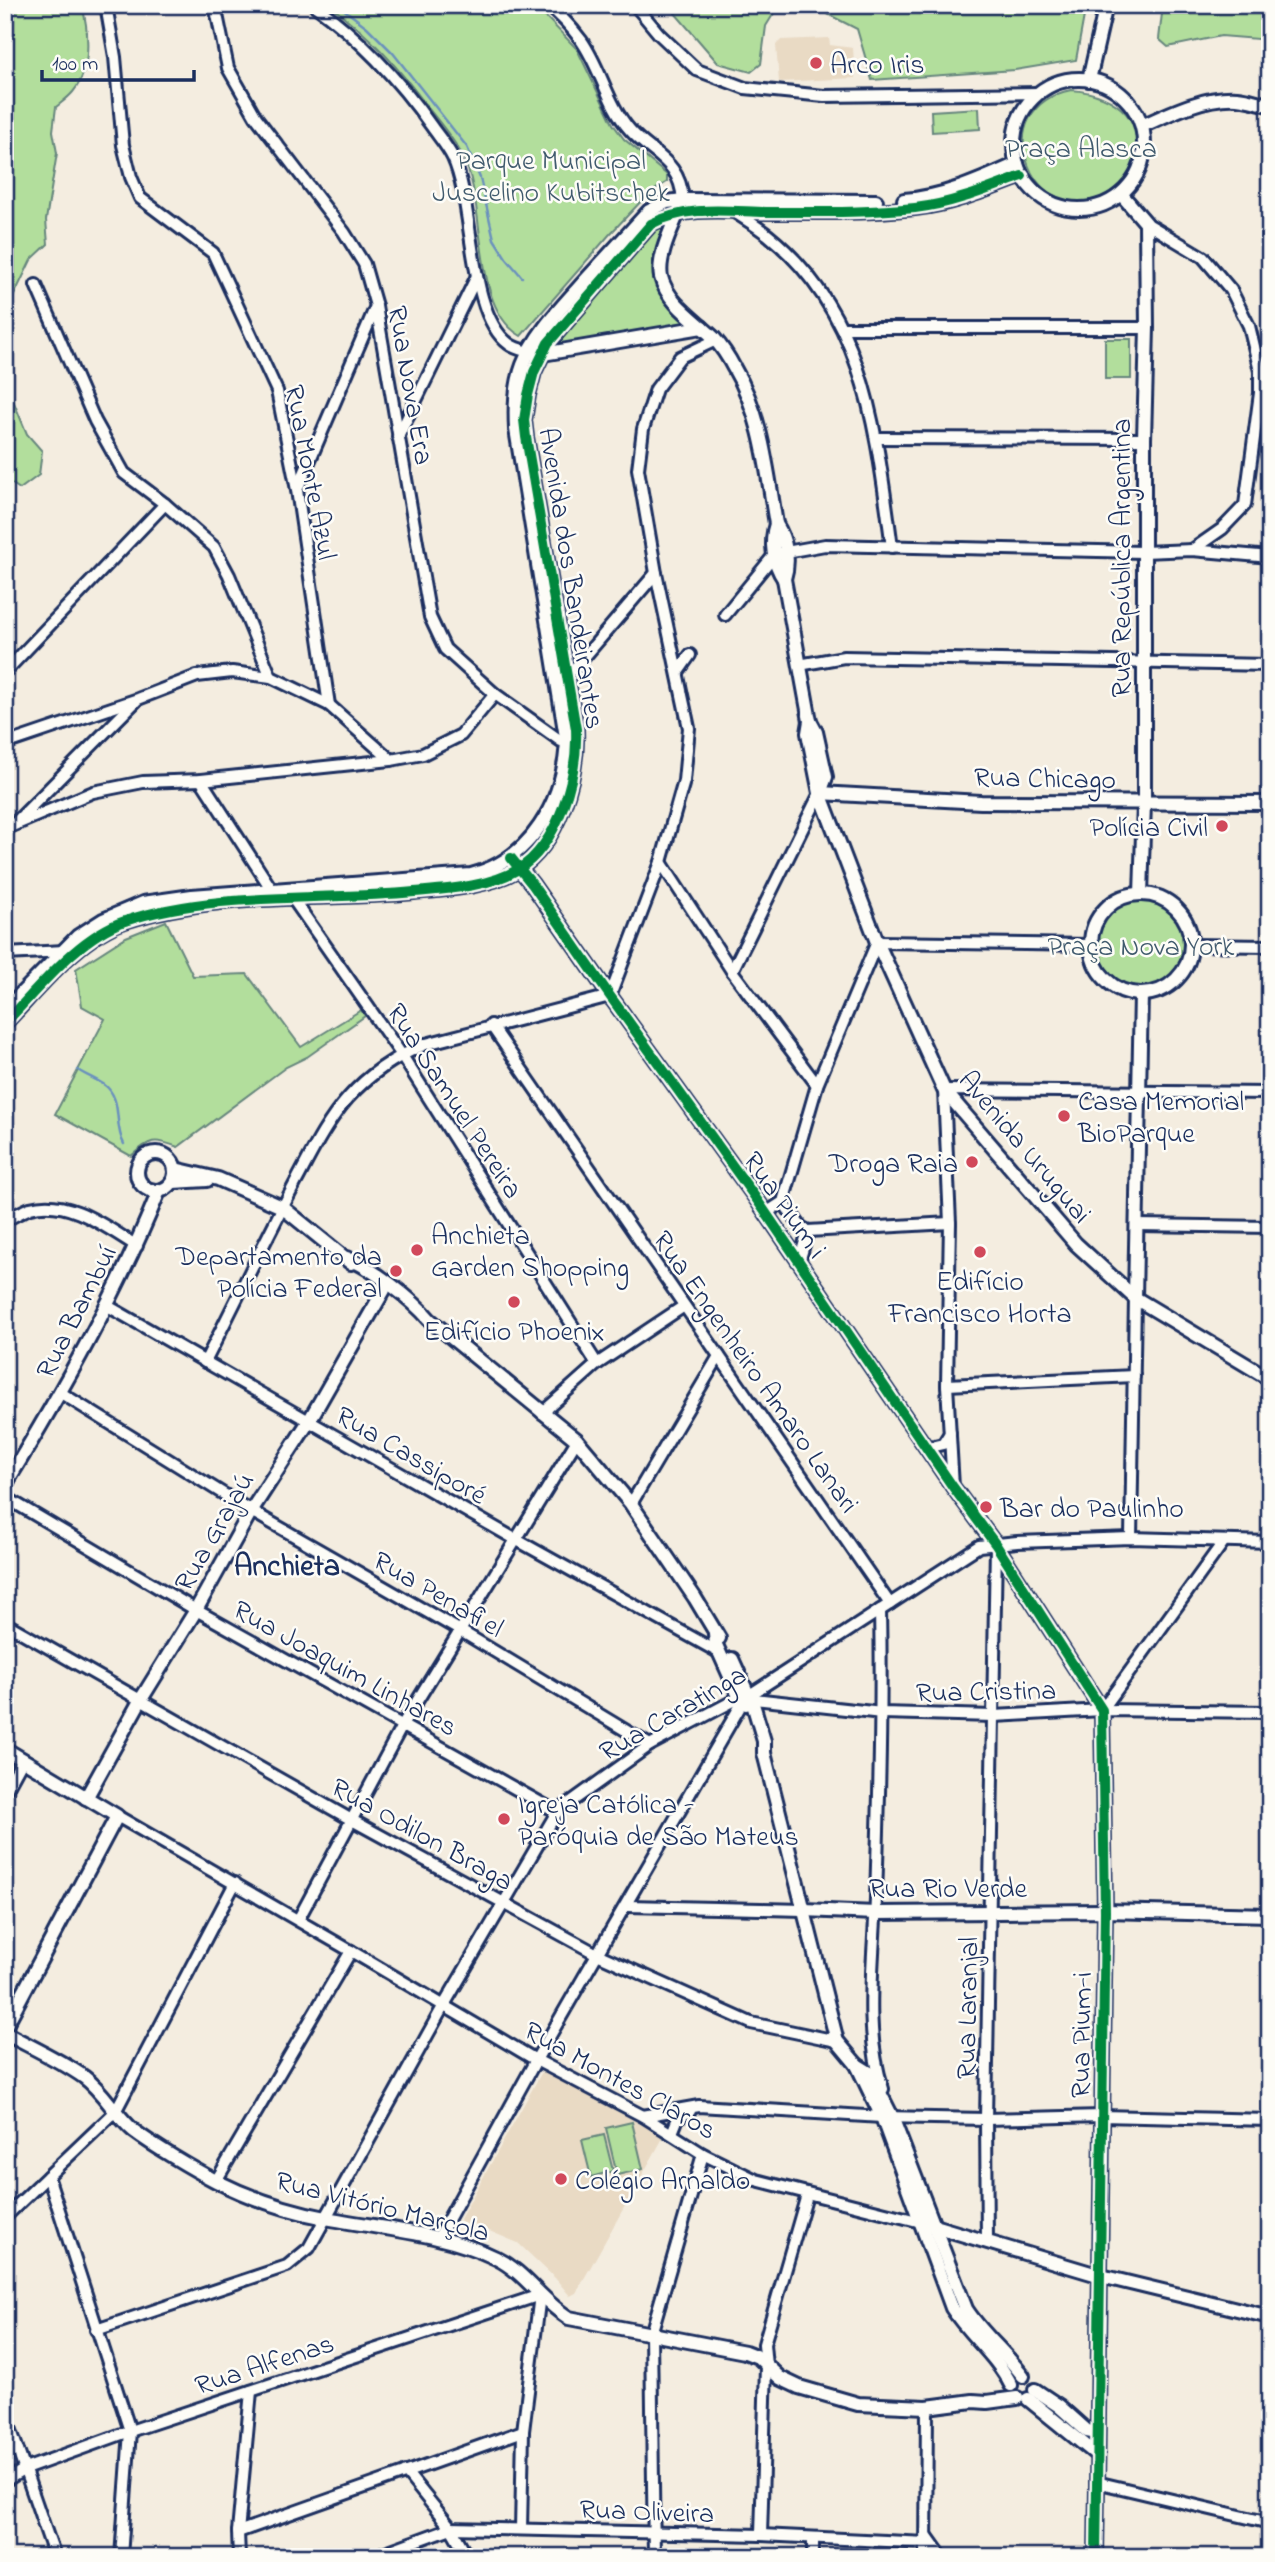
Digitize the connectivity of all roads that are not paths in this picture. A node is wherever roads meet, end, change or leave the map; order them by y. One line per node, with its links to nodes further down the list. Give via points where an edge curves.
1 (106, 5): 32 (street, Rua Monte Azul, via 131,177 140,198 214,253 277,391)
2 (215, 5): 21 (street, Rua Nova Era, via 228,68 256,117 344,232 363,264)
3 (314, 5): 19 (street, via 357,39 395,79 453,157)
4 (548, 5): 13 (street, via 582,41 618,116 677,172)
5 (635, 5): 8 (street, via 697,70 745,89 824,96)
6 (1106, 5): 7 (street)
7 (1089, 80): 8 (street, via 1063,82); 10 (street, via 1122,95)
8 (1039, 93): 11 (street, via 1027,105 1014,135)
9 (1270, 105): 10 (street, via 1238,98 1214,100)
10 (1142, 126): 12 (street, via 1142,163)
11 (1020, 170): 12 (street, via 1041,197 1067,208 1086,209); 13 (street, Avenida dos Bandeirantes, via 915,199); 15 (street, Avenida dos Bandeirantes, via 978,193 916,208)
12 (1121, 194): 17 (street)
13 (683, 200): 16 (street, Avenida Uruguai); 26 (street, Avenida dos Bandeirantes, via 649,211 556,314)
14 (733, 211): 15 (street, Avenida dos Bandeirantes); 16 (street, Avenida dos Bandeirantes); 18 (street)
15 (764, 212): 18 (street, via 762,225)
16 (678, 213): 22 (street, Avenida Uruguai, via 661,275 667,292); 26 (street, Avenida dos Bandeirantes, via 652,224)
17 (1146, 223): 24 (street, Rua República Argentina); 28 (street, via 1203,257 1231,290 1255,349)
18 (769, 236): 23 (street, via 813,282)
19 (477, 276): 26 (street, via 492,326 509,344); 29 (street)
20 (36, 285): 33 (street, via 95,421 124,473)
21 (376, 306): 29 (street, Rua Nova Era); 32 (street)
22 (702, 327): 25 (street, Avenida Uruguai); 26 (street)
23 (843, 328): 24 (street); 30 (street, via 864,383)
24 (1147, 328): 31 (street, Rua República Argentina)
25 (716, 340): 37 (street, Avenida Uruguai, via 751,403 776,524 783,535); 39 (street, via 680,357 656,389 643,429 638,469)
26 (535, 354): 41 (street, Avenida dos Bandeirantes, via 519,377 516,429); 48 (street, Avenida dos Bandeirantes, via 525,429)
27 (1270, 388): 28 (street)
28 (1258, 414): 35 (street, via 1245,505)
29 (398, 437): 50 (street, Rua Nova Era, via 430,617 445,649)
30 (877, 438): 31 (street); 34 (street)
31 (1144, 439): 36 (street, Rua República Argentina)
32 (297, 490): 52 (street, Rua Monte Azul)
33 (165, 504): 46 (street); 49 (street, via 214,547)
34 (892, 547): 36 (street); 37 (street, via 825,545)
35 (1192, 550): 36 (street); 38 (street)
36 (1143, 552): 43 (street, Rua República Argentina)
37 (781, 553): 40 (street); 44 (street, Avenida Uruguai, via 788,567 784,579)
38 (1270, 557)
39 (656, 573): 47 (street); 48 (street)
40 (725, 615)
41 (553, 653): 48 (street); 54 (street, Avenida dos Bandeirantes)
42 (690, 655): 47 (street)
43 (1144, 663): 44 (street, via 844,657); 45 (street); 58 (street, Rua República Argentina)
44 (799, 665): 57 (street, Avenida Uruguai, via 826,776)
45 (1270, 665)
46 (5, 672)
47 (678, 672): 62 (street, via 689,729 684,781)
48 (566, 674): 54 (street, Avenida dos Bandeirantes)
49 (271, 677): 51 (street, via 232,672 197,676); 52 (street)
50 (495, 694): 54 (street, Rua Nova Era); 55 (street, via 461,735 423,754)
51 (138, 699): 53 (street); 60 (street)
52 (329, 705): 55 (street)
53 (5, 744)
54 (572, 744): 61 (street, Avenida dos Bandeirantes, via 549,811); 63 (street, Avenida dos Bandeirantes, via 576,762 556,824)
55 (391, 760): 56 (street)
56 (201, 780): 60 (street, via 143,782 93,792); 65 (street)
57 (820, 793): 58 (street, Rua Chicago, via 981,802); 69 (street, Avenida Uruguai); 76 (street)
58 (1144, 803): 59 (street, Rua Chicago); 67 (street, Rua República Argentina)
59 (1270, 803)
60 (8, 830)
61 (511, 858): 63 (street); 65 (street, Avenida dos Bandeirantes, via 471,875)
62 (661, 862): 76 (street); 78 (street)
63 (520, 868): 64 (street, Avenida dos Bandeirantes); 66 (street)
64 (505, 876): 66 (street); 68 (street, Avenida dos Bandeirantes, via 447,888)
65 (272, 890): 73 (street, Avenida dos Bandeirantes, via 144,903 90,928)
66 (536, 891): 78 (street, Rua Pium i)
67 (1140, 894): 70 (street, via 1105,909); 71 (street, via 1165,900 1177,909)
68 (293, 899): 74 (street, Avenida dos Bandeirantes, via 167,908 112,925); 82 (street, Rua Samuel Pereira)
69 (877, 942): 70 (street); 83 (street); 84 (street, Avenida Uruguai)
70 (1090, 945): 77 (street, via 1098,972 1106,981)
71 (1191, 945): 72 (street); 77 (street, via 1181,974 1157,992)
72 (1270, 946)
73 (61, 951): 74 (street); 75 (street); 79 (street, Avenida dos Bandeirantes)
74 (76, 951): 80 (street, Avenida dos Bandeirantes)
75 (5, 954)
76 (732, 971): 83 (street)
77 (1141, 994): 85 (street)
78 (610, 996): 81 (street); 91 (street, Rua Pium i)
79 (5, 1010)
80 (5, 1023)
81 (491, 1025): 82 (street); 106 (street, Rua Engenheiro Amaro Lanari)
82 (401, 1054): 93 (street, via 341,1107); 110 (street, Rua Samuel Pereira)
83 (817, 1085): 92 (street)
84 (944, 1090): 85 (street); 96 (street); 104 (street, Avenida Uruguai, via 1076,1244)
85 (1138, 1092): 86 (street); 97 (street)
86 (1270, 1093)
87 (175, 1169): 88 (street); 89 (street); 90 (street, via 169,1158 159,1153 147,1155 139,1164 142,1186)
88 (218, 1179): 89 (street); 93 (street)
89 (173, 1182): 90 (street)
90 (159, 1191): 100 (street, Rua Bambuí)
91 (755, 1198): 92 (street); 94 (street, Rua Pium i)
92 (783, 1202): 94 (street); 99 (street)
93 (282, 1207): 101 (street); 109 (street)
94 (766, 1213): 102 (street, Rua Pium i)
95 (5, 1220): 100 (street, via 31,1208 60,1207 88,1216)
96 (950, 1223): 99 (street); 113 (street)
97 (1137, 1225): 98 (street); 104 (street)
98 (1270, 1227)
99 (808, 1231): 102 (street)
100 (137, 1246): 105 (street, Rua Bambuí)
101 (347, 1258): 103 (street); 107 (street, via 360,1262)
102 (799, 1262): 119 (street, Rua Pium i)
103 (384, 1290): 107 (street); 116 (street, Rua Grajaú)
104 (1135, 1298): 111 (street, Avenida Uruguai); 112 (street)
105 (106, 1305): 109 (street, Rua Cassiporé); 114 (street, Rua Bambuí)
106 (684, 1306): 108 (street, Rua Engenheiro Amaro Lanari); 110 (street)
107 (430, 1320): 115 (street)
108 (719, 1356): 123 (street); 131 (street, Rua Engenheiro Amaro Lanari)
109 (205, 1362): 116 (street, Rua Cassiporé)
110 (597, 1364): 115 (street)
111 (1267, 1375)
112 (1134, 1376): 113 (street); 125 (street)
113 (947, 1385): 117 (street)
114 (61, 1393): 120 (street, Rua Bambuí); 124 (street, Rua Penafiel)
115 (542, 1413): 118 (street)
116 (309, 1421): 124 (street, Rua Grajaú); 126 (street, Rua Cassiporé)
117 (950, 1433): 119 (street, via 943,1444); 121 (street)
118 (577, 1440): 123 (street); 126 (street)
119 (926, 1448): 121 (street, Rua Pium i)
120 (5, 1485)
121 (953, 1487): 129 (street, Rua Pium i)
122 (5, 1497): 132 (street, Rua Joaquim Linhares)
123 (631, 1504): 136 (street)
124 (251, 1511): 132 (street, Rua Grajaú); 135 (street, Rua Penafiel)
125 (1131, 1538): 127 (street, Rua Caratinga); 129 (street, Rua Caratinga)
126 (515, 1539): 135 (street); 137 (street, Rua Cassiporé)
127 (1224, 1541): 128 (street, Rua Caratinga); 141 (street)
128 (1270, 1542)
129 (996, 1545): 130 (street); 131 (street, Rua Caratinga, via 979,1546)
130 (1000, 1562): 141 (street); 144 (street, Rua Laranjal)
131 (890, 1604): 133 (street, Rua Caratinga)
132 (196, 1610): 140 (street, Rua Grajaú); 145 (street, Rua Joaquim Linhares)
133 (880, 1610): 139 (street, Rua Caratinga); 143 (street)
134 (5, 1623): 140 (street, Rua Odilon Braga)
135 (459, 1630): 145 (street); 146 (street, Rua Penafiel)
136 (715, 1634): 137 (street); 138 (street); 139 (street, via 746,1689)
137 (695, 1641): 138 (street, Rua Cassiporé)
138 (720, 1653): 139 (street, via 738,1694)
139 (745, 1698): 143 (street, Rua Cristina); 146 (street, Rua Caratinga); 156 (street); 157 (street, via 753,1704 764,1741)
140 (140, 1701): 150 (street, Rua Grajaú); 153 (street, Rua Odilon Braga)
141 (1102, 1710): 142 (street, Rua Cristina); 144 (street, Rua Cristina); 158 (street, Rua Pium-i)
142 (1270, 1712)
143 (882, 1713): 144 (street, Rua Cristina); 160 (street)
144 (993, 1716): 159 (street, Rua Laranjal)
145 (403, 1724): 151 (street, Rua Joaquim Linhares); 153 (street)
146 (650, 1745): 151 (street, Rua Caratinga)
147 (5, 1749): 148 (street, Rua Montes Claros)
148 (23, 1759): 149 (street); 150 (street, Rua Montes Claros)
149 (5, 1792)
150 (86, 1798): 152 (street, Rua Montes Claros)
151 (557, 1812): 155 (street, Rua Caratinga)
152 (117, 1816): 154 (street, Rua Montes Claros); 166 (street)
153 (351, 1819): 155 (street, Rua Odilon Braga); 162 (street)
154 (235, 1883): 162 (street, Rua Montes Claros); 171 (street)
155 (503, 1903): 164 (street, Rua Odilon Braga); 165 (street, Rua Caratinga)
156 (626, 1906): 157 (street, Rua Rio Verde); 164 (street)
157 (804, 1910): 160 (street, Rua Rio Verde); 168 (street)
158 (1105, 1911): 159 (street, Rua Rio Verde); 161 (street, Rua Rio Verde); 173 (street, Rua Pium-i)
159 (991, 1912): 160 (street, Rua Rio Verde); 175 (street, Rua Laranjal)
160 (876, 1913): 174 (street, via 872,2015)
161 (1270, 1915)
162 (298, 1920): 163 (street, Rua Montes Claros)
163 (351, 1951): 165 (street, Rua Montes Claros); 180 (street)
164 (597, 1954): 168 (street, Rua Odilon Braga, via 751,2023); 169 (street)
165 (444, 2006): 169 (street, Rua Montes Claros); 183 (street, Rua Caratinga)
166 (5, 2027)
167 (5, 2033): 171 (street, Rua Vitório Marçola, via 84,2077)
168 (837, 2040): 174 (street, via 857,2065 870,2073)
169 (536, 2060): 172 (street, Rua Montes Claros); 185 (street)
170 (699, 2106): 172 (street); 174 (street); 177 (street, via 678,2118)
171 (115, 2112): 179 (street); 180 (street, Rua Vitório Marçola, via 135,2132)
172 (643, 2116): 177 (street, Rua Montes Claros)
173 (1101, 2116): 175 (street); 176 (street); 187 (street, Rua Pium-i)
174 (887, 2117): 175 (street); 184 (street)
175 (986, 2119): 186 (street, Rua Laranjal)
176 (1270, 2120)
177 (671, 2133): 178 (street, Rua Montes Claros)
178 (703, 2154): 181 (street, Rua Montes Claros, via 755,2180); 191 (street)
179 (48, 2176): 182 (street); 190 (street)
180 (216, 2181): 183 (street, Rua Vitório Marçola, via 268,2203)
181 (807, 2195): 184 (street, Rua Montes Claros); 192 (street, via 764,2344)
182 (5, 2217)
183 (324, 2218): 185 (street, Rua Vitório Marçola); 190 (street, Rua Caratinga, via 309,2248 287,2266)
184 (927, 2224): 186 (street, Rua Montes Claros); 193 (street, via 966,2309); 195 (street, via 952,2308)
185 (438, 2238): 188 (street, Rua Vitório Marçola, via 496,2258)
186 (987, 2242): 187 (street, Rua Montes Claros)
187 (1101, 2276): 189 (street, Rua Montes Claros); 200 (street, Rua Pium-i)
188 (540, 2295): 191 (street, Rua Vitório Marçola, via 569,2318); 194 (street, Rua Alfenas); 199 (street)
189 (1270, 2317)
190 (96, 2330): 198 (street)
191 (651, 2334): 192 (street, Rua Vitório Marçola, via 745,2352); 210 (street)
192 (766, 2366): 196 (street, Rua Vitório Marçola, via 799,2387 858,2404); 211 (street)
193 (1023, 2376): 195 (street, via 1015,2378); 195 (street, via 1034,2382)
194 (251, 2391): 198 (street, Rua Alfenas); 209 (street)
195 (1021, 2392): 196 (street, Rua Vitório Marçola); 200 (street, via 1059,2406 1087,2431); 201 (street)
196 (928, 2407): 213 (street)
197 (5, 2413): 202 (street)
198 (130, 2431): 202 (street, Rua Alfenas); 215 (street)
199 (523, 2431): 203 (street); 208 (street)
200 (1097, 2433): 201 (street, Rua Pium-i)
201 (1096, 2454): 205 (street, Rua Pium-i)
202 (24, 2469): 204 (street, Rua Alfenas); 214 (street)
203 (406, 2472): 207 (street); 209 (street)
204 (5, 2481)
205 (1096, 2482): 206 (street); 223 (street, Rua Pium-i)
206 (1270, 2523)
207 (451, 2528): 208 (street, Rua Oliveira); 217 (street, Rua Oliveira); 218 (street)
208 (521, 2529): 210 (street, Rua Oliveira)
209 (238, 2532): 216 (street)
210 (654, 2533): 211 (street, Rua Oliveira); 219 (street)
211 (761, 2536): 212 (street, Rua Oliveira)
212 (813, 2539): 213 (street, Rua Oliveira); 220 (street)
213 (927, 2539): 221 (street); 222 (street)
214 (55, 2557)
215 (121, 2557)
216 (239, 2557)
217 (372, 2557)
218 (468, 2557)
219 (654, 2557)
220 (813, 2557)
221 (926, 2557)
222 (942, 2557)
223 (1096, 2557)

